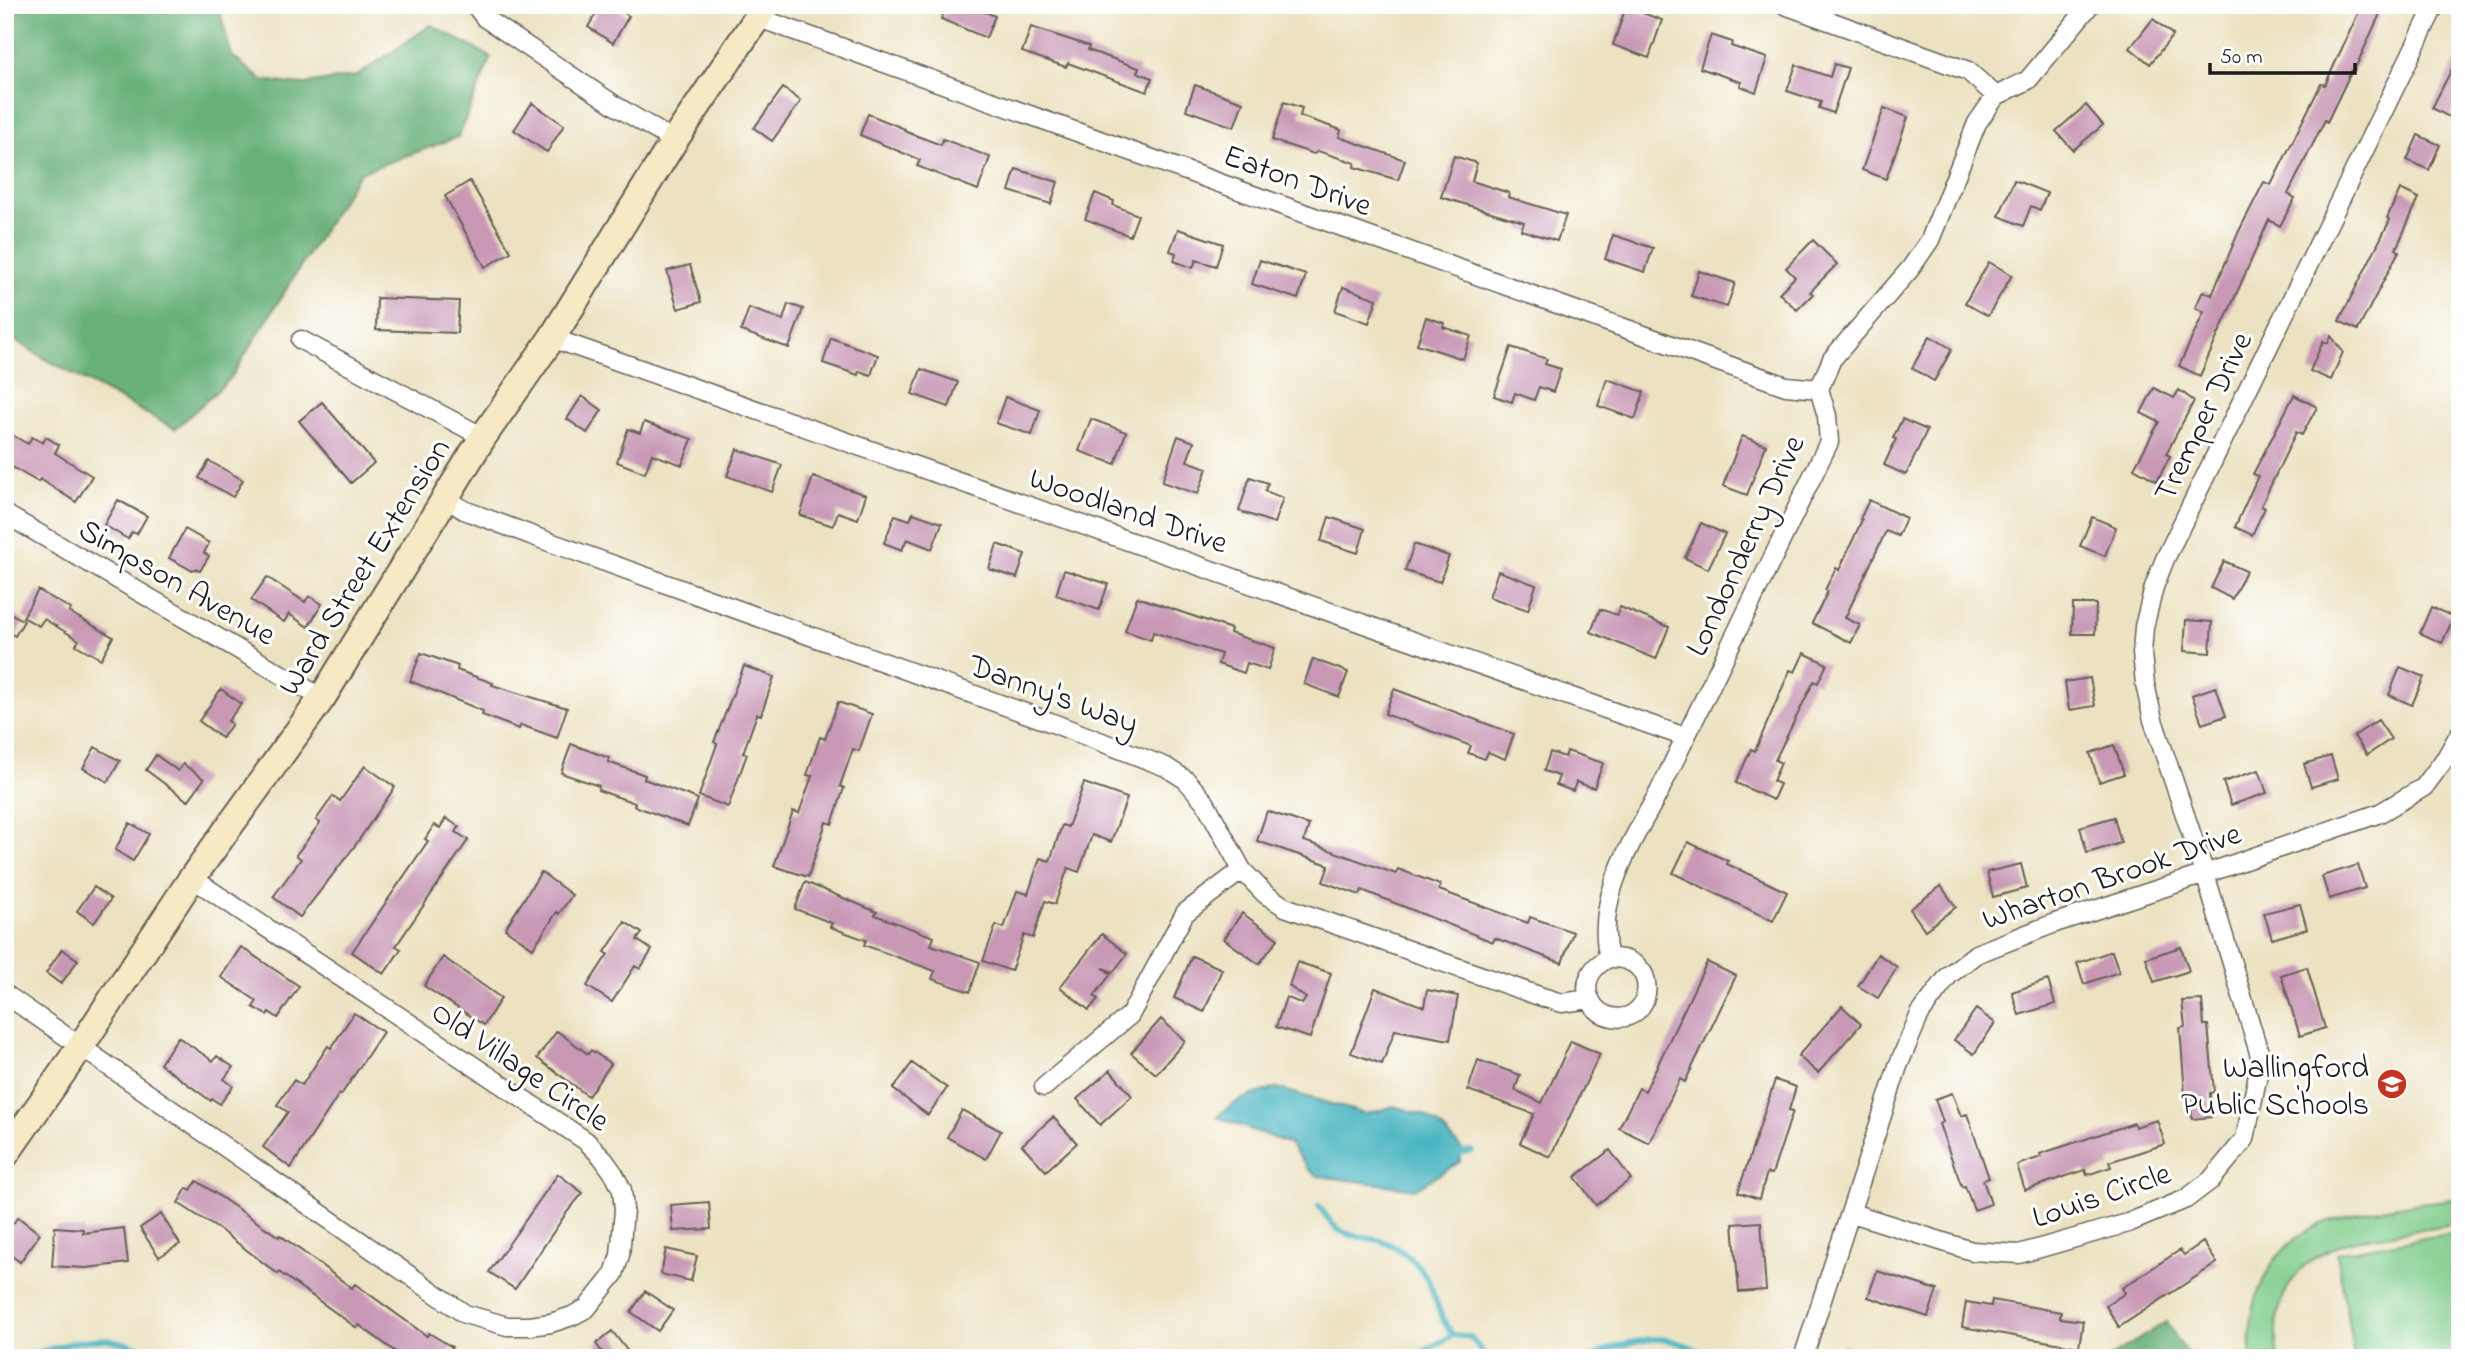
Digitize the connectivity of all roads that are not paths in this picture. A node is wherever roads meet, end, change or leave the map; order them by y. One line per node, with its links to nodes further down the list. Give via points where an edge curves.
1 (475, 5): 7 (street, via 485,18)
2 (1785, 5): 6 (street, via 1968,71)
3 (2090, 5): 6 (street, via 2028,80)
4 (2435, 5): 18 (street, Tremper Drive, via 2165,559 2148,609 2142,653 2145,684)
5 (763, 11): 7 (street, Ward Street Extension); 10 (street, Eaton Drive, via 1786,386)
6 (1996, 96): 10 (street, via 1978,122 1930,240 1832,359)
7 (674, 141): 8 (street, Ward Street Extension)
8 (552, 338): 11 (street, Ward Street Extension); 16 (street, Woodland Drive)
9 (301, 340): 11 (street)
10 (1819, 389): 16 (street, Londonderry Drive, via 1829,442)
11 (483, 437): 12 (street, Ward Street Extension)
12 (445, 498): 14 (street, Ward Street Extension); 17 (street, Danny's Way, via 532,536 1167,767 1205,802)
13 (5, 514): 14 (street, Simpson Avenue)
14 (322, 698): 19 (street, Ward Street Extension)
15 (2460, 733): 18 (street, Wharton Brook Drive, via 2424,787 2380,813)
16 (1685, 737): 20 (street, via 1608,899 1604,940)
17 (1242, 870): 22 (street, Danny's Way, via 1285,907 1562,1003); 24 (street, via 1185,913 1130,1016)
18 (2205, 874): 26 (street, Wharton Brook Drive, via 1976,954 1949,975 1920,1014 1898,1066); 26 (street, Louis Circle, via 2261,1059 2245,1139 2211,1180 2186,1199 2128,1223 2019,1254 1972,1251)
19 (192, 878): 23 (street, Ward Street Extension); 23 (street, Old Village Circle, via 586,1141 622,1190 624,1233 614,1274 587,1308 551,1323 507,1326 466,1314)
20 (1609, 958): 22 (street, via 1600,962 1588,979); 22 (street, via 1622,957 1643,971 1646,996 1630,1015 1618,1018 1606,1016)
21 (5, 994): 23 (street, Old Village Circle)
22 (1589, 999)
23 (81, 1046): 25 (street, Ward Street Extension)
24 (1044, 1087)
25 (5, 1155)
26 (1852, 1213): 27 (street, Wharton Brook Drive)
27 (1803, 1358)

